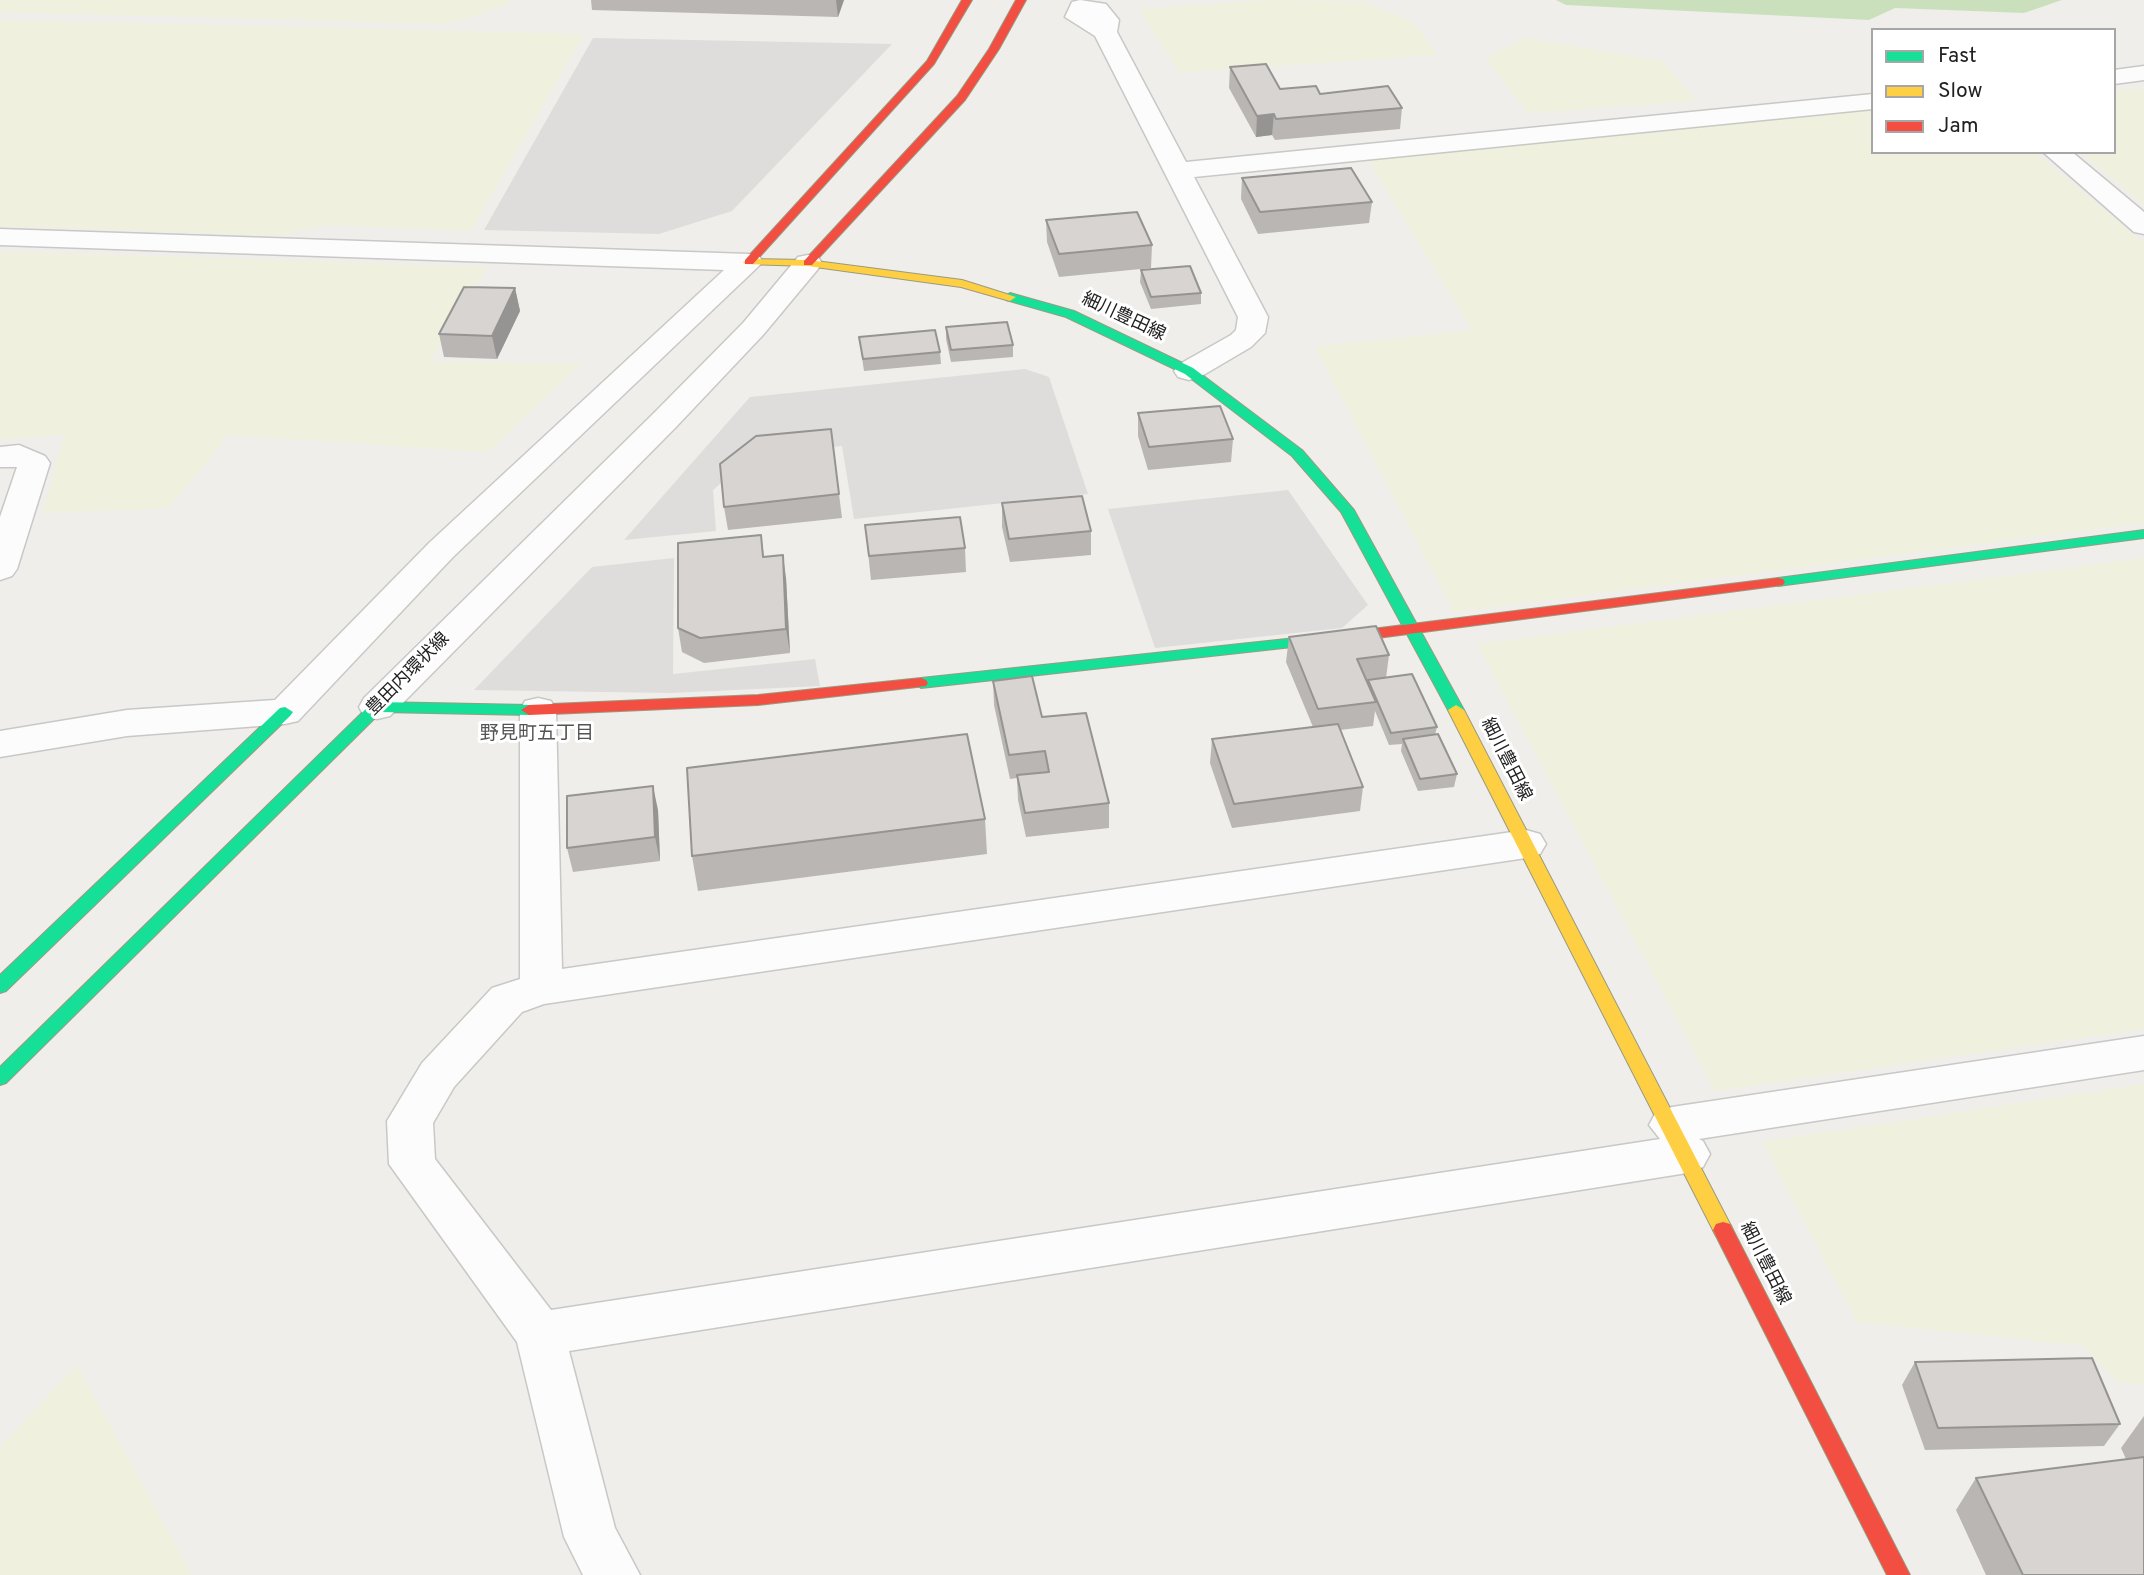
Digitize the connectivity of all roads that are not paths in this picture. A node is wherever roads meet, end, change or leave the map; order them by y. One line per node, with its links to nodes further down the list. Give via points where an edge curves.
1 (967, 0): 11 (main road, via 931,62)
2 (1021, 0): 12 (main road, via 961,98)
3 (1105, 32): 8 (street)
4 (2144, 74): 5 (street)
5 (2116, 76)
6 (1871, 101): 8 (street)
7 (2058, 154): 9 (street)
8 (1178, 171): 13 (street, via 1253,317 1250,333 1241,341)
9 (2144, 226)
10 (0, 237): 11 (street)
11 (749, 262): 12 (main road, 細川豊田線); 20 (street, via 440,550)
12 (808, 263): 13 (main road, 細川豊田線, via 962,284 1070,314); 18 (street, 豊田内環状線, via 753,329 665,421)
13 (1189, 371): 17 (main road, 細川豊田線, via 1297,453 1347,510)
14 (0, 457): 16 (street, via 19,455 34,463)
15 (2144, 534): 17 (main road)
16 (0, 569)
17 (1415, 630): 19 (main road, via 758,700); 22 (main road, 細川豊田線)
18 (377, 707): 19 (main road); 26 (main road, 豊田内環状線)
19 (538, 710): 24 (street)
20 (285, 712): 21 (street, via 127,723); 23 (main road)
21 (0, 744)
22 (1527, 844): 24 (street); 27 (main road, 細川豊田線)
23 (0, 986)
24 (541, 988): 28 (street, via 507,1000 439,1076 410,1121 412,1164)
25 (2144, 1053): 27 (street)
26 (0, 1078)
27 (1679, 1140): 28 (street); 30 (main road, 細川豊田線)
28 (540, 1334): 29 (street, via 591,1537)
29 (613, 1575)
30 (1899, 1575)

